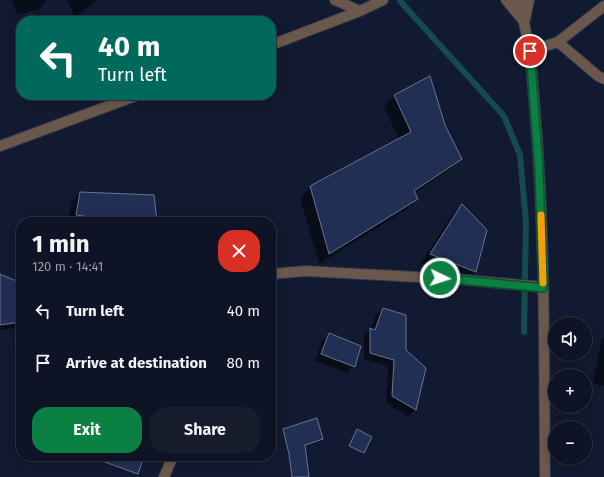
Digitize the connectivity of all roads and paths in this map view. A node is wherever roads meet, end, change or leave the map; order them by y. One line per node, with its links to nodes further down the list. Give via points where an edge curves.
1 (335, 0): 7 (street)
2 (383, 0): 7 (street)
3 (506, 0): 8 (street)
4 (518, 0): 8 (street)
5 (529, 0): 8 (street)
6 (604, 6): 9 (street)
7 (360, 11): 10 (street)
8 (524, 22): 11 (street)
9 (558, 42): 11 (street); 12 (street)
10 (276, 43)
11 (530, 51): 16 (street, via 539,170)
12 (604, 79)
13 (124, 100): 14 (street)
14 (0, 146)
15 (276, 274): 16 (street, via 304,271 455,279)
16 (543, 288): 19 (street)
17 (171, 461): 18 (street)
18 (164, 477)
19 (545, 477)

